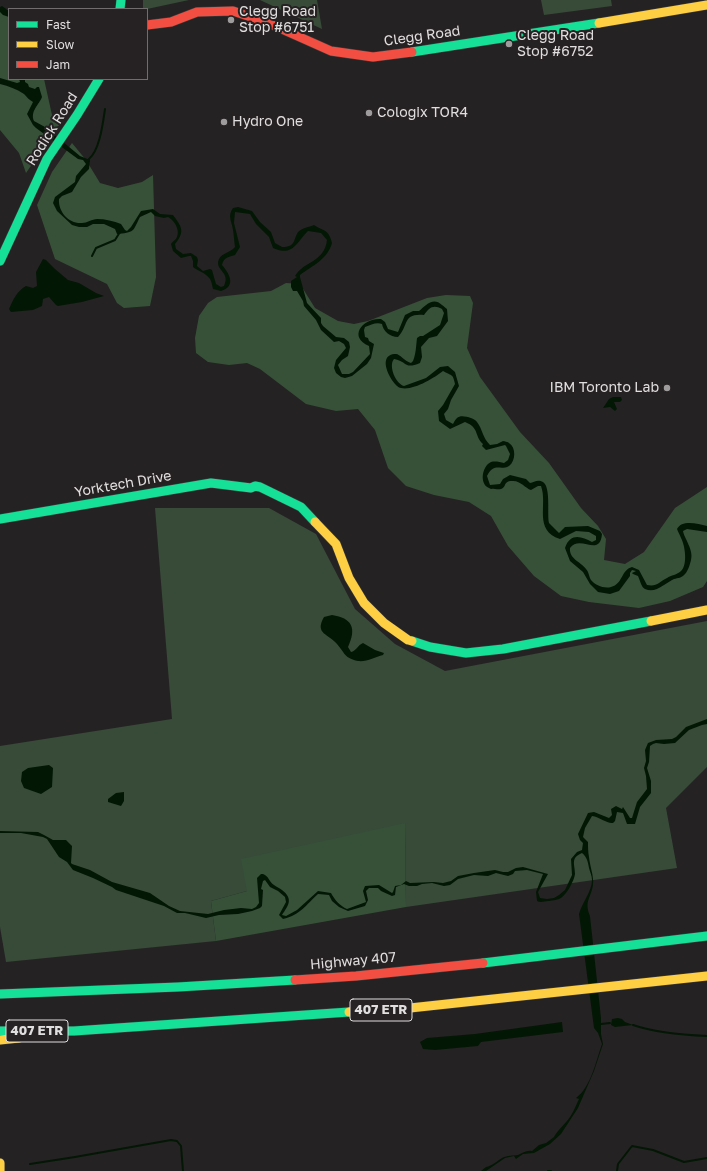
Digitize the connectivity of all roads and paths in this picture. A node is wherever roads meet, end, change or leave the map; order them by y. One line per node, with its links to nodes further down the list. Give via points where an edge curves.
1 (707, 5): 2 (main road, Clegg Road, via 373,57 331,51 266,22 233,12 197,12 171,22)
2 (148, 25)
3 (97, 80): 4 (main road, Rodick Road, via 47,159)
4 (0, 261)
5 (0, 519): 6 (main road, Yorktech Drive, via 211,483 251,488 260,492 264,490 300,507 336,544 349,578 364,602 384,623 408,640 430,647 466,653 503,649)
6 (707, 610)
7 (707, 930): 9 (main road)
8 (707, 936): 9 (main road, Highway 407)
9 (652, 943): 11 (main road, Highway 407, via 357,975 177,988)
10 (707, 977): 13 (main road, 407 ETR, via 410,1008)
11 (0, 994)
12 (0, 1031): 13 (main road, 407 ETR)
13 (74, 1031): 14 (main road)
14 (0, 1040)
15 (0, 1164): 16 (main road)
16 (0, 1171)

